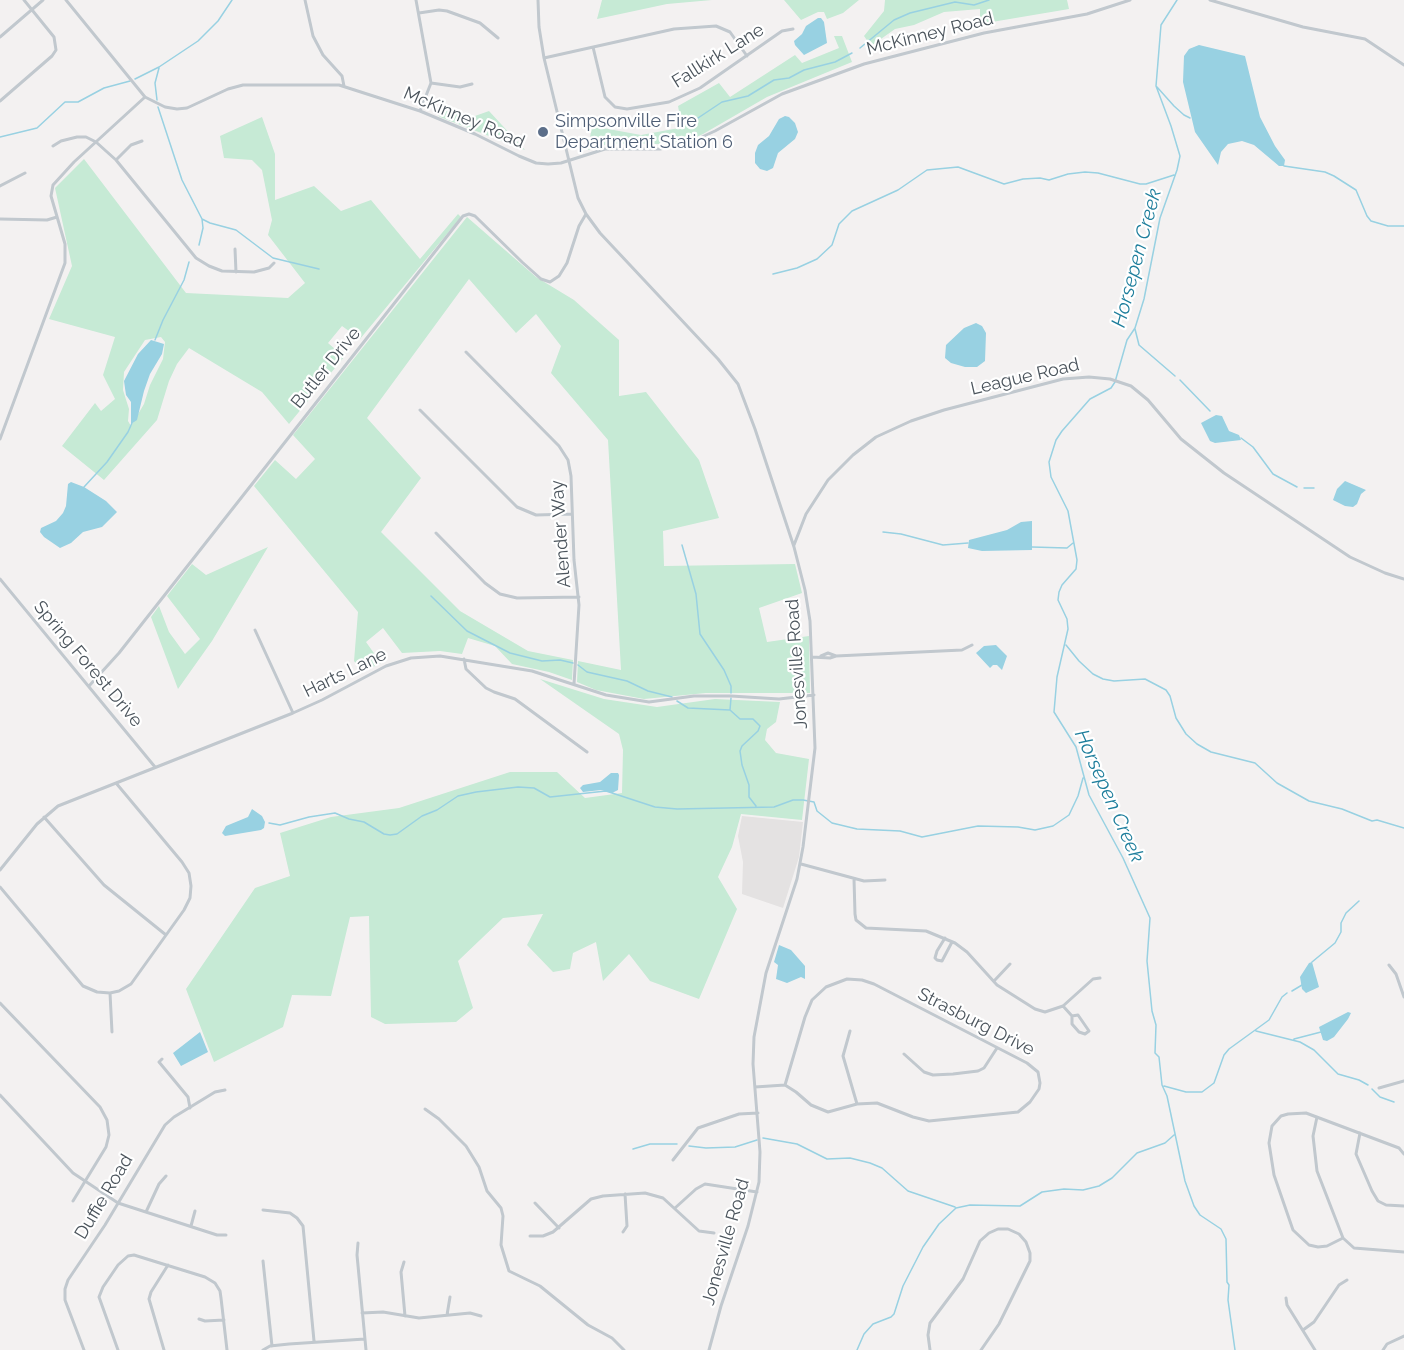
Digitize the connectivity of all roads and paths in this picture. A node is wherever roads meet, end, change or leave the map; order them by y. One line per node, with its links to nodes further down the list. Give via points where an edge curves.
1 (24, 0): 9 (street)
2 (43, 0): 9 (street)
3 (66, 0): 21 (street, McKinney Road)
4 (305, 0): 20 (street, via 313,36 323,55 342,75)
5 (416, 0): 10 (street)
6 (538, 0): 16 (street, Jonesville Road)
7 (1130, 0): 28 (street, McKinney Road, via 853,68 782,94 691,142 660,148 605,149)
8 (1210, 0): 17 (street, via 1303,27 1365,39)
9 (32, 9): 12 (street); 22 (street, via 54,37 56,50)
10 (418, 13): 13 (street, via 447,11 480,23); 18 (street)
11 (793, 29): 15 (street, Fallkirk Lane, via 782,31)
12 (0, 37)
13 (498, 38)
14 (593, 47): 15 (street, via 674,29 716,26 730,32); 15 (street, Fallkirk Lane, via 605,97 624,109 669,102 701,87); 16 (street)
15 (747, 56)
16 (544, 58): 28 (street, Jonesville Road)
17 (1404, 65)
18 (431, 83): 19 (street, via 460,87); 23 (street)
19 (472, 84)
20 (344, 86): 21 (street, McKinney Road, via 243,85 181,109 165,107); 23 (street, McKinney Road)
21 (145, 97): 25 (street)
22 (0, 101)
23 (420, 111): 28 (street, McKinney Road, via 532,162)
24 (141, 141): 27 (street)
25 (96, 142): 26 (street, via 76,136); 27 (street); 32 (street, via 53,185 51,196)
26 (53, 146)
27 (116, 160): 36 (street, via 196,258 222,271)
28 (568, 160): 31 (street, Jonesville Road)
29 (25, 173): 30 (street)
30 (0, 186)
31 (586, 214): 42 (street, Jonesville Road, via 738,384); 51 (street, Butler Drive, via 567,263 550,282 541,279 475,216 462,217)
32 (57, 217): 33 (street); 39 (street, via 65,244 64,267)
33 (0, 219)
34 (235, 249): 36 (street)
35 (274, 264): 36 (street, via 264,270)
36 (236, 272)
37 (466, 352): 40 (street, Alender Way, via 565,453 570,468)
38 (420, 410): 40 (street, via 517,507 536,514)
39 (0, 439)
40 (572, 514): 45 (street, Alender Way)
41 (436, 533): 45 (street, via 500,594 517,598)
42 (794, 547): 44 (street, League Road, via 806,514 828,480 883,433 944,410 1080,377 1118,381 1142,394 1181,439 1245,488 1350,557); 48 (street, Jonesville Road, via 809,607)
43 (0, 579): 51 (street, Spring Forest Drive)
44 (1404, 579)
45 (579, 597): 50 (street, Alender Way)
46 (255, 630): 53 (street)
47 (972, 645): 48 (street, via 962,650)
48 (812, 657): 52 (street, Jonesville Road)
49 (464, 659): 50 (street, Harts Lane, via 532,671); 53 (street, Harts Lane, via 426,656 396,662); 54 (street, via 466,669 486,688 516,699)
50 (574, 684): 52 (street, Harts Lane, via 606,695 649,702 693,696 779,699)
51 (89, 687): 55 (street, Spring Forest Drive)
52 (814, 695): 58 (street, Jonesville Road, via 815,748)
53 (293, 713): 55 (street, Harts Lane)
54 (587, 752)
55 (155, 767): 56 (street, Harts Lane)
56 (116, 783): 57 (street, Harts Lane, via 65,803); 63 (street, via 190,876 189,901)
57 (44, 817): 59 (street, Harts Lane); 63 (street, via 104,885)
58 (801, 864): 60 (street); 82 (street, Jonesville Road, via 761,998 753,1049)
59 (0, 870)
60 (854, 879): 61 (street); 64 (street, via 856,920 866,928 926,931)
61 (885, 880)
62 (0, 887): 70 (street, via 81,983 97,992)
63 (166, 935): 70 (street, via 134,981)
64 (945, 939): 65 (street); 65 (street, via 937,951 937,960 942,961)
65 (952, 942): 69 (street)
66 (1010, 964): 69 (street)
67 (1389, 965): 71 (street)
68 (1100, 978): 73 (street, via 1093,979)
69 (994, 981): 73 (street, via 1035,1010 1045,1012)
70 (110, 993): 76 (street)
71 (1404, 997)
72 (0, 1003): 95 (street, via 105,1115 108,1141)
73 (1063, 1006): 74 (street)
74 (1072, 1016): 74 (street, via 1072,1024 1085,1034 1089,1030 1078,1015)
75 (850, 1031): 86 (street, via 843,1056)
76 (112, 1032)
77 (997, 1048): 78 (street, via 984,1068 953,1074 924,1072); 81 (street, Strasburg Drive, via 874,984 847,980 826,987 812,1000); 86 (street, Strasburg Drive, via 1035,1068 1039,1076 1039,1089 1018,1112 929,1121 878,1103)
78 (904, 1054)
79 (162, 1059): 87 (street, via 159,1062 188,1097)
80 (1404, 1081): 83 (street)
81 (785, 1085): 82 (street); 86 (street, Strasburg Drive, via 821,1111 835,1112)
82 (755, 1086): 89 (street, Jonesville Road)
83 (1379, 1088)
84 (225, 1090): 87 (street, Duffie Road)
85 (0, 1095): 95 (street)
86 (857, 1104)
87 (190, 1108): 99 (street, Duffie Road, via 160,1131)
88 (425, 1109): 138 (street, via 466,1146 487,1191 501,1208 501,1245 508,1271 540,1286)
89 (758, 1113): 93 (street, via 739,1114 698,1128); 96 (street, Jonesville Road)
90 (1317, 1117): 91 (street); 112 (street, via 1312,1136 1317,1171); 112 (street, via 1288,1114 1272,1126 1269,1143 1274,1175 1293,1230 1301,1239 1318,1247)
91 (1360, 1134): 92 (street, via 1399,1148); 101 (street, via 1356,1154 1378,1201)
92 (1404, 1154)
93 (673, 1160)
94 (166, 1176): 105 (street)
95 (85, 1182): 98 (street); 99 (street)
96 (757, 1192): 102 (street, via 705,1184); 139 (street, Jonesville Road)
97 (625, 1194): 102 (street, via 658,1195); 107 (street, via 591,1199); 108 (street, via 627,1226)
98 (73, 1201)
99 (118, 1203): 105 (street); 132 (street, Duffie Road, via 65,1289 67,1306)
100 (535, 1203): 107 (street)
101 (1404, 1206)
102 (675, 1208): 109 (street, via 699,1231)
103 (263, 1210): 130 (street, via 290,1213 303,1226)
104 (195, 1211): 106 (street)
105 (146, 1212): 106 (street)
106 (190, 1226): 110 (street)
107 (559, 1228): 111 (street, via 543,1236)
108 (623, 1232)
109 (714, 1233)
110 (226, 1235)
111 (530, 1236)
112 (1343, 1238): 114 (street, via 1354,1248)
113 (358, 1243): 121 (street)
114 (1404, 1252)
115 (263, 1261): 131 (street)
116 (404, 1262): 122 (street, via 401,1272)
117 (168, 1265): 126 (street, via 215,1283); 133 (street, via 131,1255 122,1260 100,1292); 134 (street, via 149,1299)
118 (1347, 1280): 127 (street)
119 (450, 1297): 123 (street)
120 (1286, 1298): 127 (street)
121 (362, 1313): 122 (street); 129 (street)
122 (405, 1316): 123 (street)
123 (447, 1316): 124 (street)
124 (481, 1316)
125 (199, 1319): 126 (street)
126 (224, 1320): 135 (street)
127 (1303, 1330): 142 (street)
128 (1404, 1336): 143 (street)
129 (365, 1339): 130 (street); 137 (street)
130 (314, 1341): 131 (street)
131 (272, 1346): 136 (street)
132 (84, 1350)
133 (118, 1350)
134 (164, 1350)
135 (227, 1350)
136 (263, 1350)
137 (366, 1350)
138 (624, 1350)
139 (709, 1350)
140 (930, 1350): 141 (street, via 930,1323 963,1279 980,1241 998,1229 1008,1229 1026,1242 1030,1261 999,1324)
141 (981, 1350)
142 (1315, 1350)
143 (1383, 1350)

